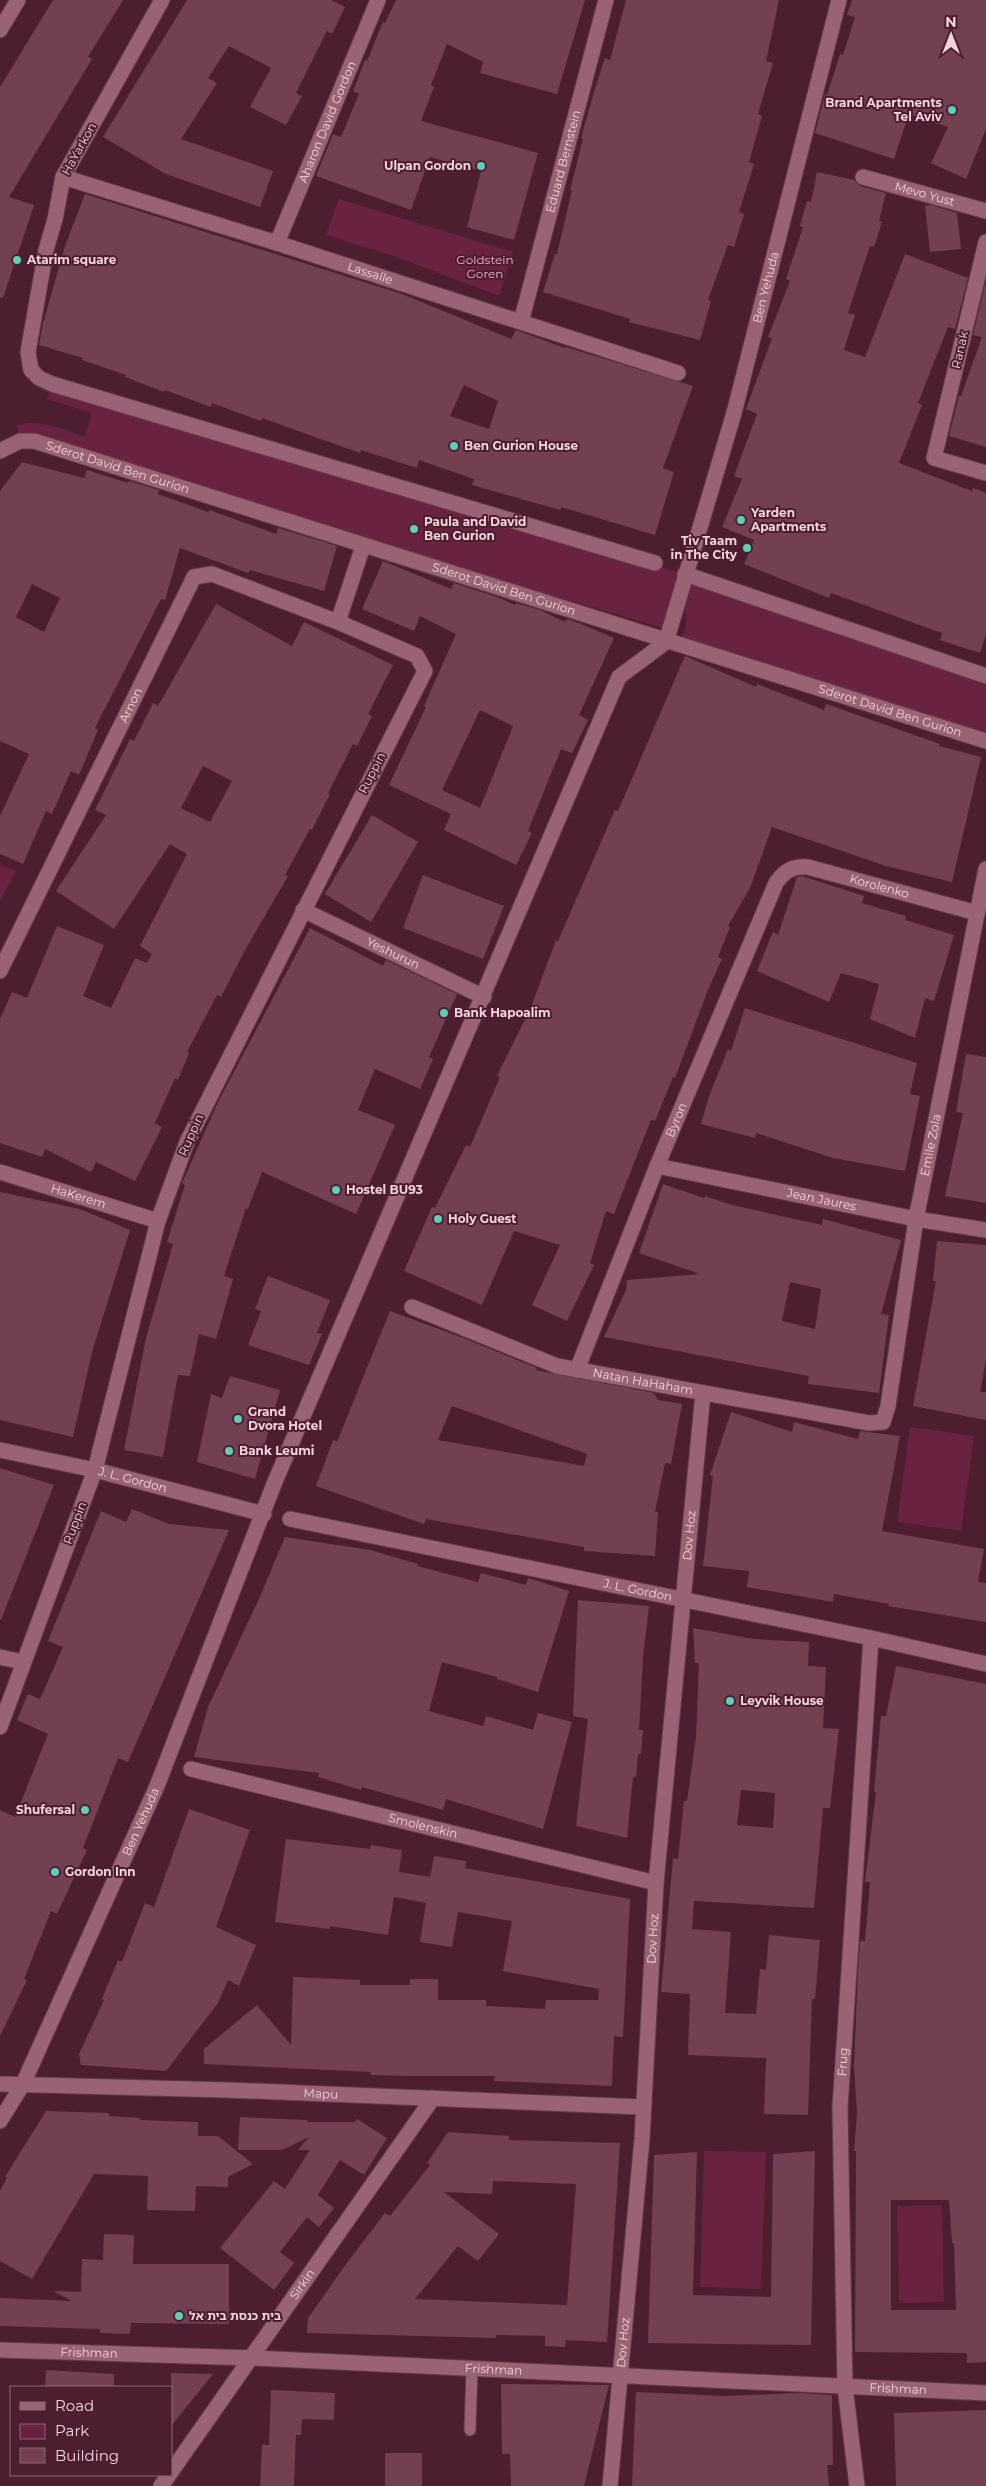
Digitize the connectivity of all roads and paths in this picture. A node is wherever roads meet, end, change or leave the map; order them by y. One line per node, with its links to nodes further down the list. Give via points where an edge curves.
1 (18, 0): 6 (street)
2 (162, 0): 7 (street, HaYarkon)
3 (378, 0): 11 (street, Aharon David Gordon)
4 (606, 0): 12 (street, Eduard Bernstein)
5 (839, 0): 18 (street, Ben Yehuda, via 734,413)
6 (0, 30)
7 (63, 177): 11 (street, Lassalle); 17 (street, HaYarkon, via 28,352 31,370 39,378)
8 (863, 177): 9 (street, Mevo Yust)
9 (986, 211)
10 (986, 242): 15 (street, Ranak, via 934,458)
11 (277, 243): 12 (street, Lassalle)
12 (521, 322): 13 (street, Lassalle)
13 (678, 373)
14 (0, 451): 16 (street, Sderot David Ben Gurion, via 20,442 34,441)
15 (986, 474)
16 (363, 546): 19 (street); 20 (street, Sderot David Ben Gurion)
17 (655, 563)
18 (685, 574): 20 (street, Ben Yehuda); 21 (street)
19 (338, 622): 25 (street, Ruppin, via 417,656 425,671); 27 (street, Arnon, via 212,574 194,577)
20 (666, 642): 22 (street, Sderot David Ben Gurion); 28 (street, Ben Yehuda, via 620,677)
21 (986, 676)
22 (986, 741)
23 (986, 869): 26 (street, Emile Zola)
24 (782, 875): 26 (street, Korolenko, via 795,866 808,867); 29 (street, Byron)
25 (303, 910): 28 (street, Yeshurun); 32 (street, Ruppin, via 187,1142)
26 (977, 913): 31 (street, Emile Zola)
27 (0, 971)
28 (484, 997): 40 (street, Ben Yehuda, via 278,1474)
29 (658, 1166): 31 (street, Jean Jaures); 35 (street, Byron)
30 (0, 1172): 32 (street, HaKerem)
31 (916, 1219): 33 (street, Jean Jaures); 37 (street, Emile Zola)
32 (158, 1221): 39 (street, Ruppin)
33 (986, 1230)
34 (412, 1307): 35 (street, Natan HaHaham, via 557,1366)
35 (577, 1370): 36 (street, Natan HaHaham)
36 (704, 1393): 37 (street, Natan HaHaham, via 869,1423); 42 (street, Dov Hoz)
37 (883, 1422)
38 (0, 1450): 39 (street, J. L. Gordon)
39 (95, 1470): 40 (street, J. L. Gordon); 45 (street, Ruppin)
40 (264, 1514): 51 (street, Ben Yehuda, via 157,1786)
41 (290, 1519): 42 (street, J. L. Gordon)
42 (682, 1601): 43 (street, J. L. Gordon); 49 (street, Dov Hoz)
43 (872, 1638): 46 (street, J. L. Gordon); 59 (street, Frug, via 840,2108)
44 (0, 1656): 45 (street)
45 (23, 1662): 47 (street, Ruppin)
46 (986, 1664)
47 (0, 1727)
48 (191, 1769): 49 (street, Smolenskin)
49 (656, 1883): 53 (street, Dov Hoz)
50 (0, 2084): 51 (street, Mapu)
51 (23, 2084): 52 (street, Mapu); 54 (street, Ben Yehuda)
52 (433, 2098): 53 (street, Mapu); 56 (street, Sirkin)
53 (643, 2107): 58 (street, Dov Hoz)
54 (0, 2120)
55 (0, 2350): 56 (street, Frishman)
56 (253, 2358): 57 (street, Frishman); 62 (street, Sirkin)
57 (472, 2368): 58 (street, Frishman); 61 (lane)
58 (620, 2375): 59 (street, Frishman); 63 (street, Dov Hoz)
59 (845, 2386): 60 (street, Frishman); 64 (street, Frug)
60 (986, 2393)
61 (470, 2430)
62 (172, 2470)
63 (610, 2486)
64 (857, 2486)

